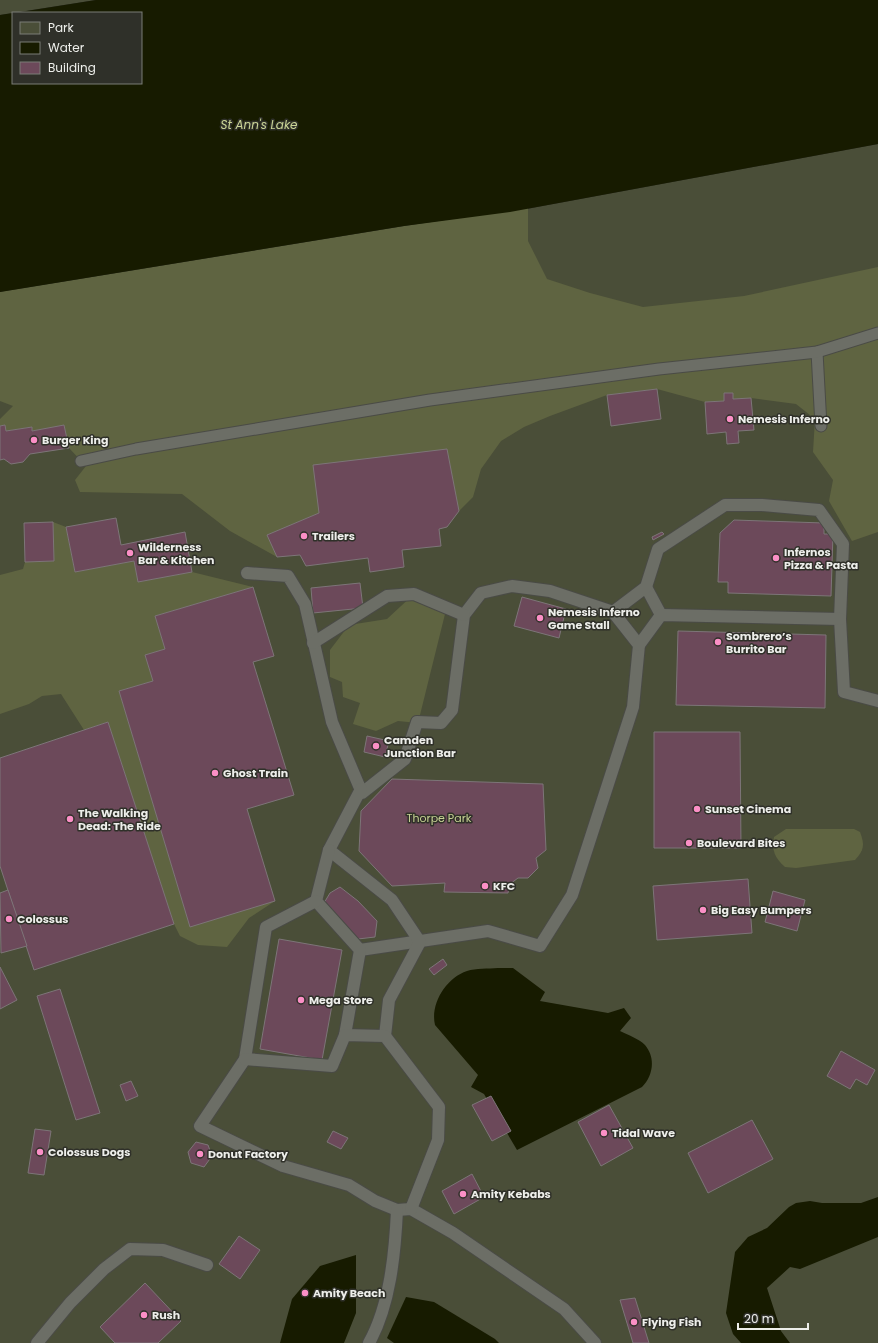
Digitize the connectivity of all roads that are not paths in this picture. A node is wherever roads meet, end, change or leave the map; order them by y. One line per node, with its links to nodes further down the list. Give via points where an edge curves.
1 (878, 333): 2 (lane)
2 (817, 352): 3 (lane); 4 (lane, via 659,369 430,400 136,449)
3 (821, 426)
4 (81, 461)
5 (247, 573): 11 (street, via 288,576 305,604)
6 (646, 587): 7 (street); 9 (street); 10 (street, via 658,548 725,506 762,505 819,510 843,544)
7 (613, 612): 8 (street, via 550,591 512,586 481,593); 12 (street)
8 (464, 615): 11 (street, via 414,594 387,596); 14 (street, via 452,710 441,723 417,722 405,759 362,793)
9 (661, 615): 10 (street); 12 (street)
10 (840, 619): 13 (street, via 844,692)
11 (313, 643): 14 (street, via 332,722)
12 (639, 645): 17 (street, via 633,707 572,895 540,946 488,931)
13 (878, 701)
14 (361, 790): 15 (street)
15 (328, 850): 16 (street); 17 (street, via 392,900)
16 (316, 901): 18 (street); 21 (street, via 266,927)
17 (420, 942): 18 (street); 20 (street, via 390,1000)
18 (360, 950): 19 (street)
19 (345, 1035): 20 (street); 21 (street, via 332,1066)
20 (385, 1036): 22 (street, via 439,1107 438,1140)
21 (245, 1059): 23 (street, via 200,1126 283,1166 349,1185 375,1201)
22 (411, 1209): 23 (street); 27 (street, via 453,1233 564,1308)
23 (397, 1210): 26 (street, via 394,1257 378,1326)
24 (207, 1265): 25 (street, via 163,1250 130,1249 104,1269 70,1303)
25 (37, 1343)
26 (369, 1343)
27 (595, 1343)

